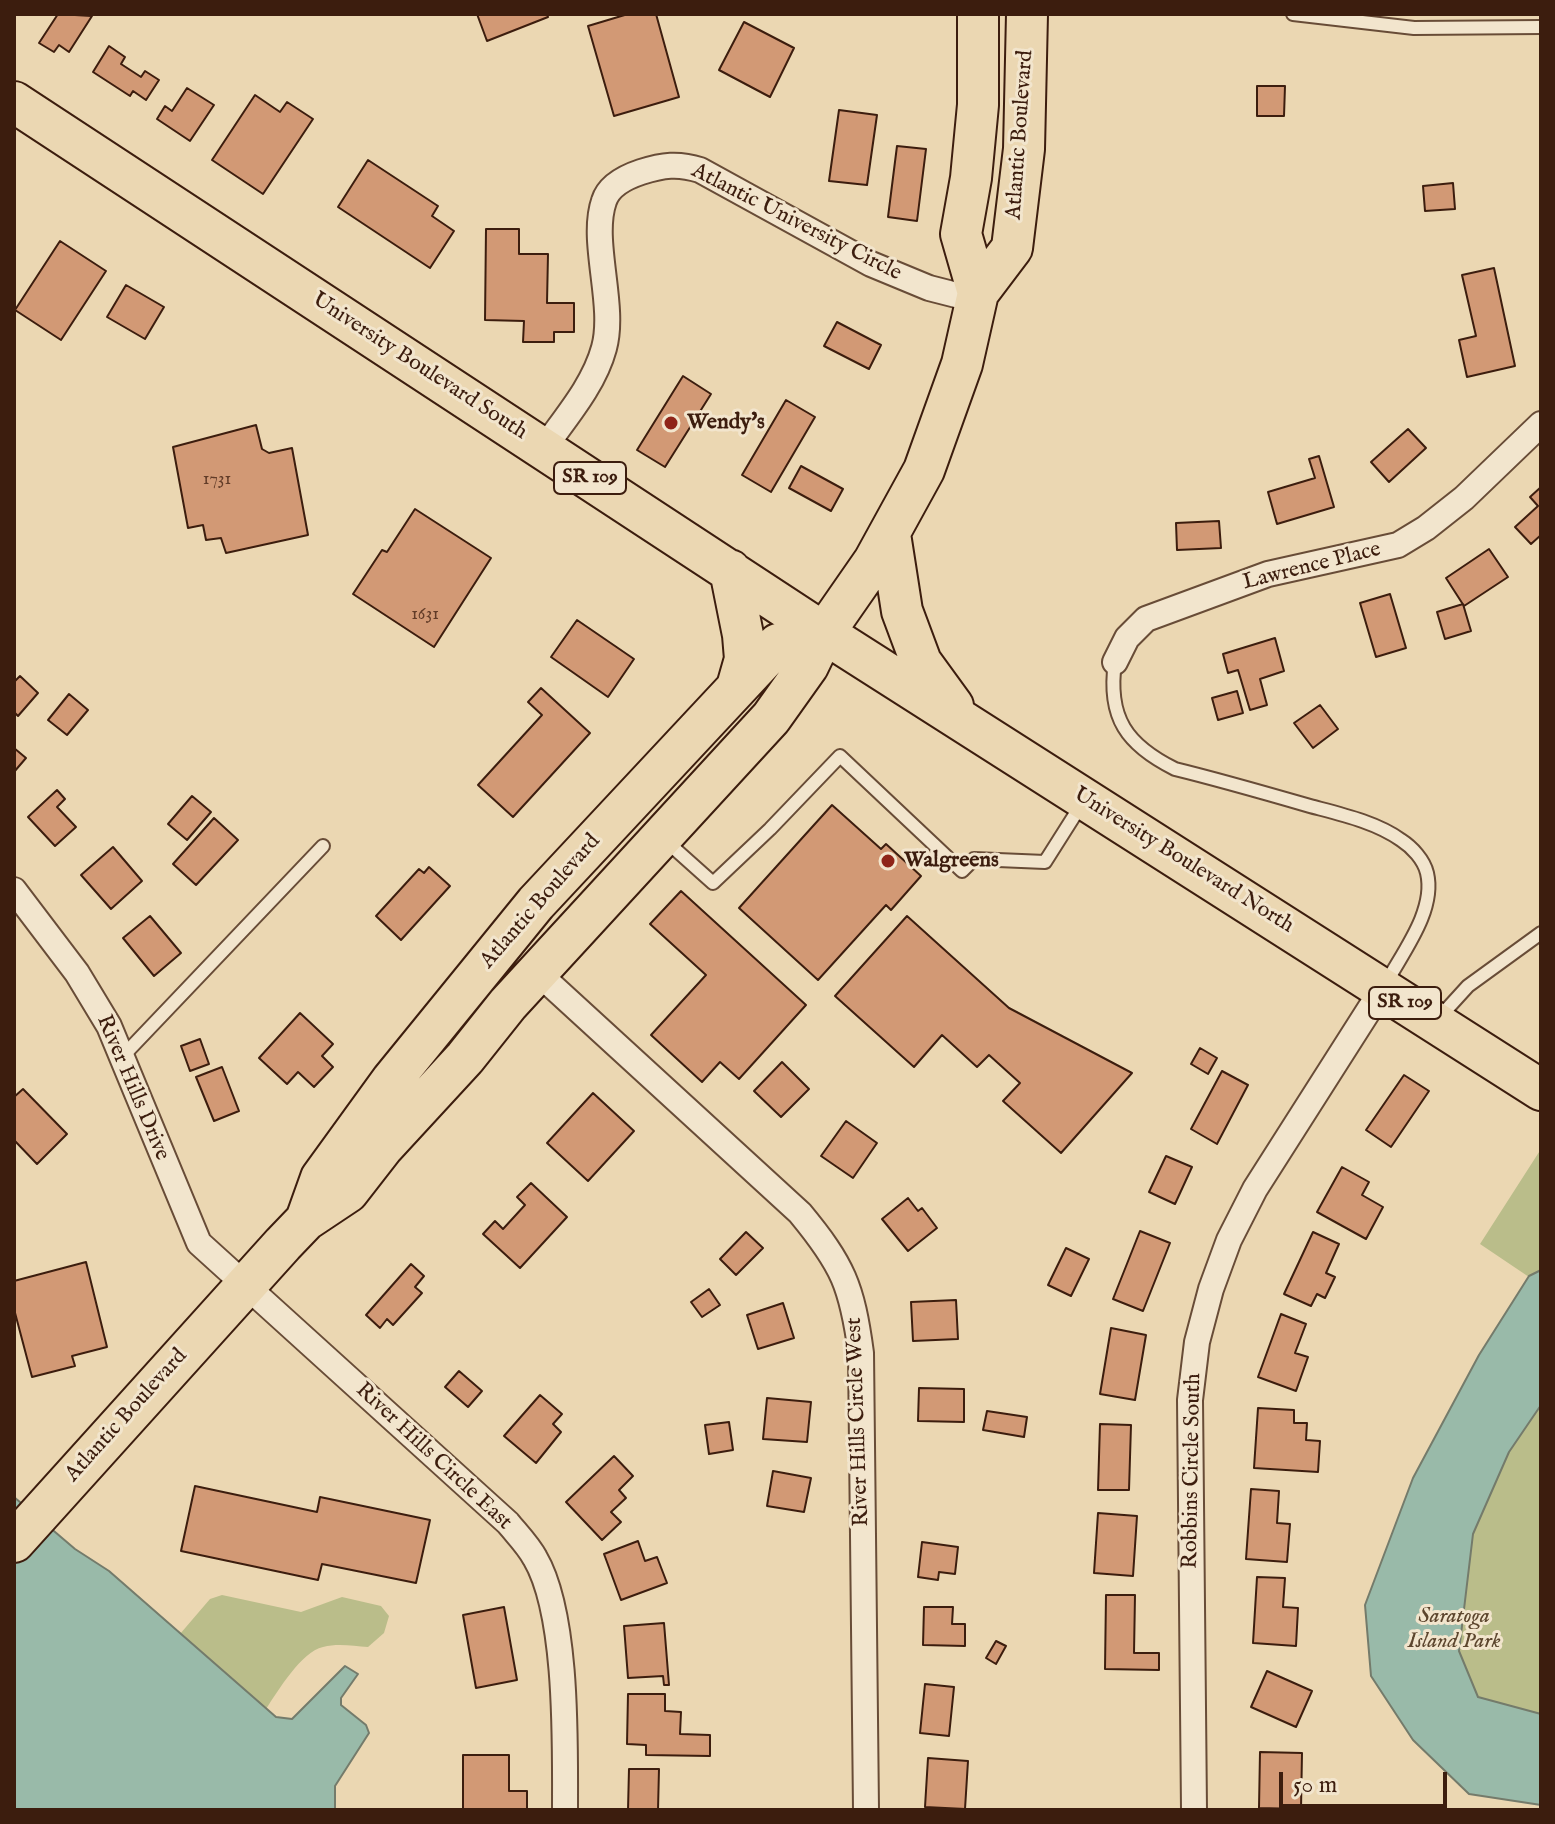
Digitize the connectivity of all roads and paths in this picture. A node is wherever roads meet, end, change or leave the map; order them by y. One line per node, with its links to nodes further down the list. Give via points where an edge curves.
1 (978, 14): 6 (main road, Atlantic Boulevard, via 978,105 961,234)
2 (1027, 14): 6 (main road, Atlantic Boulevard, via 1025,134 1012,248)
3 (1293, 14): 4 (lane, via 1414,28)
4 (1541, 27)
5 (14, 102): 8 (main road, University Boulevard South / SR 109)
6 (977, 296): 8 (street, Atlantic University Circle, via 929,288 871,264 700,170 663,165 639,173 615,184 604,199 604,347 583,392); 9 (main road, Atlantic Boulevard, via 962,364 924,470)
7 (1541, 424): 12 (street, Lawrence Place, via 1464,498 1398,545 1268,574 1146,619 1127,638)
8 (544, 448): 10 (main road, University Boulevard South / SR 109)
9 (890, 534): 11 (main road, Atlantic Boulevard); 14 (main road, via 902,611 921,662)
10 (730, 570): 11 (main road, University Boulevard South / SR 109); 13 (main road, via 745,659)
11 (824, 633): 13 (main road, Atlantic Boulevard, via 778,644); 14 (main road, University Boulevard North / SR 109); 16 (main road, Atlantic Boulevard, via 771,718)
12 (1115, 662): 21 (lane, via 1113,695 1119,720 1132,741 1153,758 1175,769 1348,817 1403,841 1417,854 1427,872 1428,895)
13 (737, 687): 25 (main road, Atlantic Boulevard, via 536,903 392,1080 321,1178)
14 (965, 722): 15 (main road, University Boulevard North / SR 109)
15 (1086, 798): 16 (lane, via 1045,862 974,859 962,871 840,756 713,883); 21 (main road, University Boulevard North / SR 109)
16 (661, 836): 20 (main road, Atlantic Boulevard)
17 (323, 846): 23 (lane)
18 (14, 890): 23 (street, River Hills Drive, via 77,973)
19 (1541, 933): 22 (lane, via 1468,986)
20 (538, 973): 25 (main road, Atlantic Boulevard, via 348,1192); 29 (street, River Hills Circle West, via 800,1213 845,1277 861,1353)
21 (1383, 988): 22 (main road, University Boulevard North / SR 109); 30 (street, Robbins Circle South, via 1255,1189 1229,1240 1197,1342 1190,1400)
22 (1435, 1022): 24 (main road, University Boulevard North / SR 109)
23 (123, 1056): 26 (street, River Hills Drive, via 199,1243)
24 (1541, 1090)
25 (306, 1220): 26 (main road, Atlantic Boulevard)
26 (244, 1286): 27 (main road, Atlantic Boulevard); 28 (street, River Hills Circle East, via 508,1523 536,1559 557,1635)
27 (14, 1542)
28 (565, 1810)
29 (866, 1810)
30 (1194, 1810)

